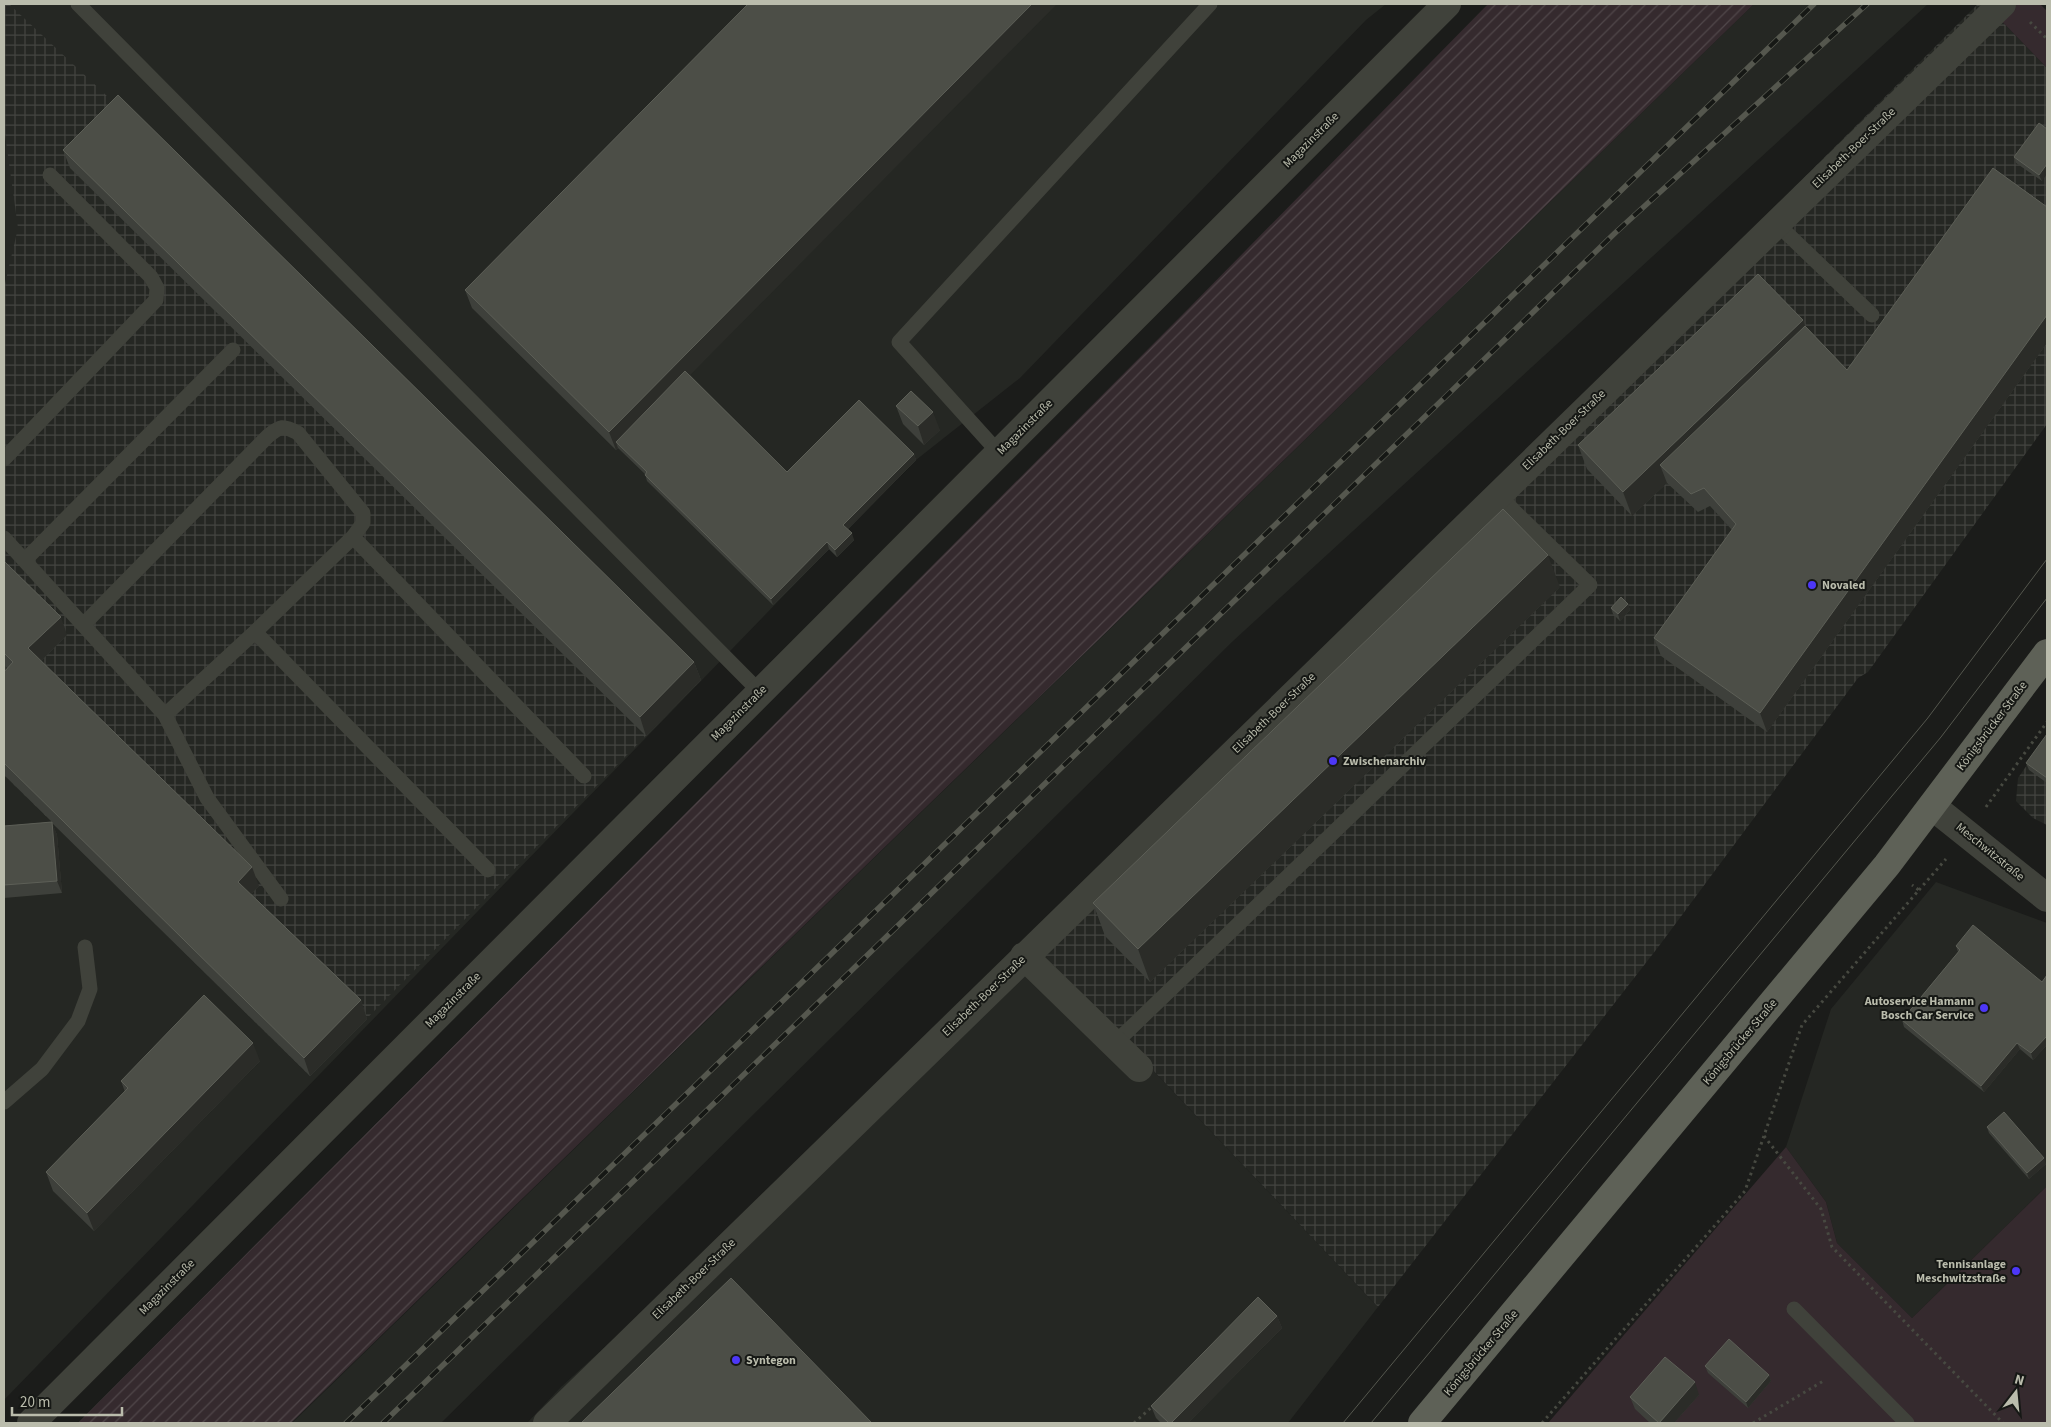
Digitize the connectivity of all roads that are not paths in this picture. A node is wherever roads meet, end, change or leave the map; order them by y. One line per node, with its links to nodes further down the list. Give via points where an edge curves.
1 (78, 4): 18 (lane)
2 (1210, 4): 9 (lane, via 899,342)
3 (1447, 4): 9 (street, Magazinstraße)
4 (2002, 4): 6 (street, Elisabeth-Boer-Straße)
5 (50, 175): 10 (lane, via 151,277 157,288 156,300)
6 (1776, 223): 7 (lane); 11 (street, Elisabeth-Boer-Straße)
7 (1872, 314)
8 (233, 350): 14 (lane)
9 (998, 453): 18 (street, Magazinstraße)
10 (4, 459)
11 (1498, 494): 26 (street, Elisabeth-Boer-Straße); 27 (lane, via 1590,585)
12 (352, 537): 15 (lane, via 362,523 363,513 298,433 288,427 278,428); 16 (lane); 20 (lane)
13 (4, 538): 14 (lane)
14 (25, 560): 15 (lane)
15 (84, 624): 19 (lane)
16 (255, 632): 19 (lane); 22 (lane)
17 (2047, 653): 21 (main road, Königsbrücker Straße)
18 (760, 692): 31 (street, Magazinstraße)
19 (165, 715): 24 (lane, via 207,798)
20 (584, 776)
21 (1932, 806): 23 (street, Meschwitzstraße); 33 (main road, Königsbrücker Straße, via 1887,865)
22 (488, 870)
23 (2047, 898)
24 (280, 899)
25 (85, 947): 29 (lane, via 90,989 78,1021 42,1069)
26 (1024, 956): 27 (street); 32 (street, Elisabeth-Boer-Straße)
27 (1114, 1044): 28 (street)
28 (1139, 1068)
29 (4, 1102)
30 (1794, 1309): 34 (lane)
31 (31, 1423)
32 (547, 1423)
33 (1422, 1423)
34 (1907, 1423)

